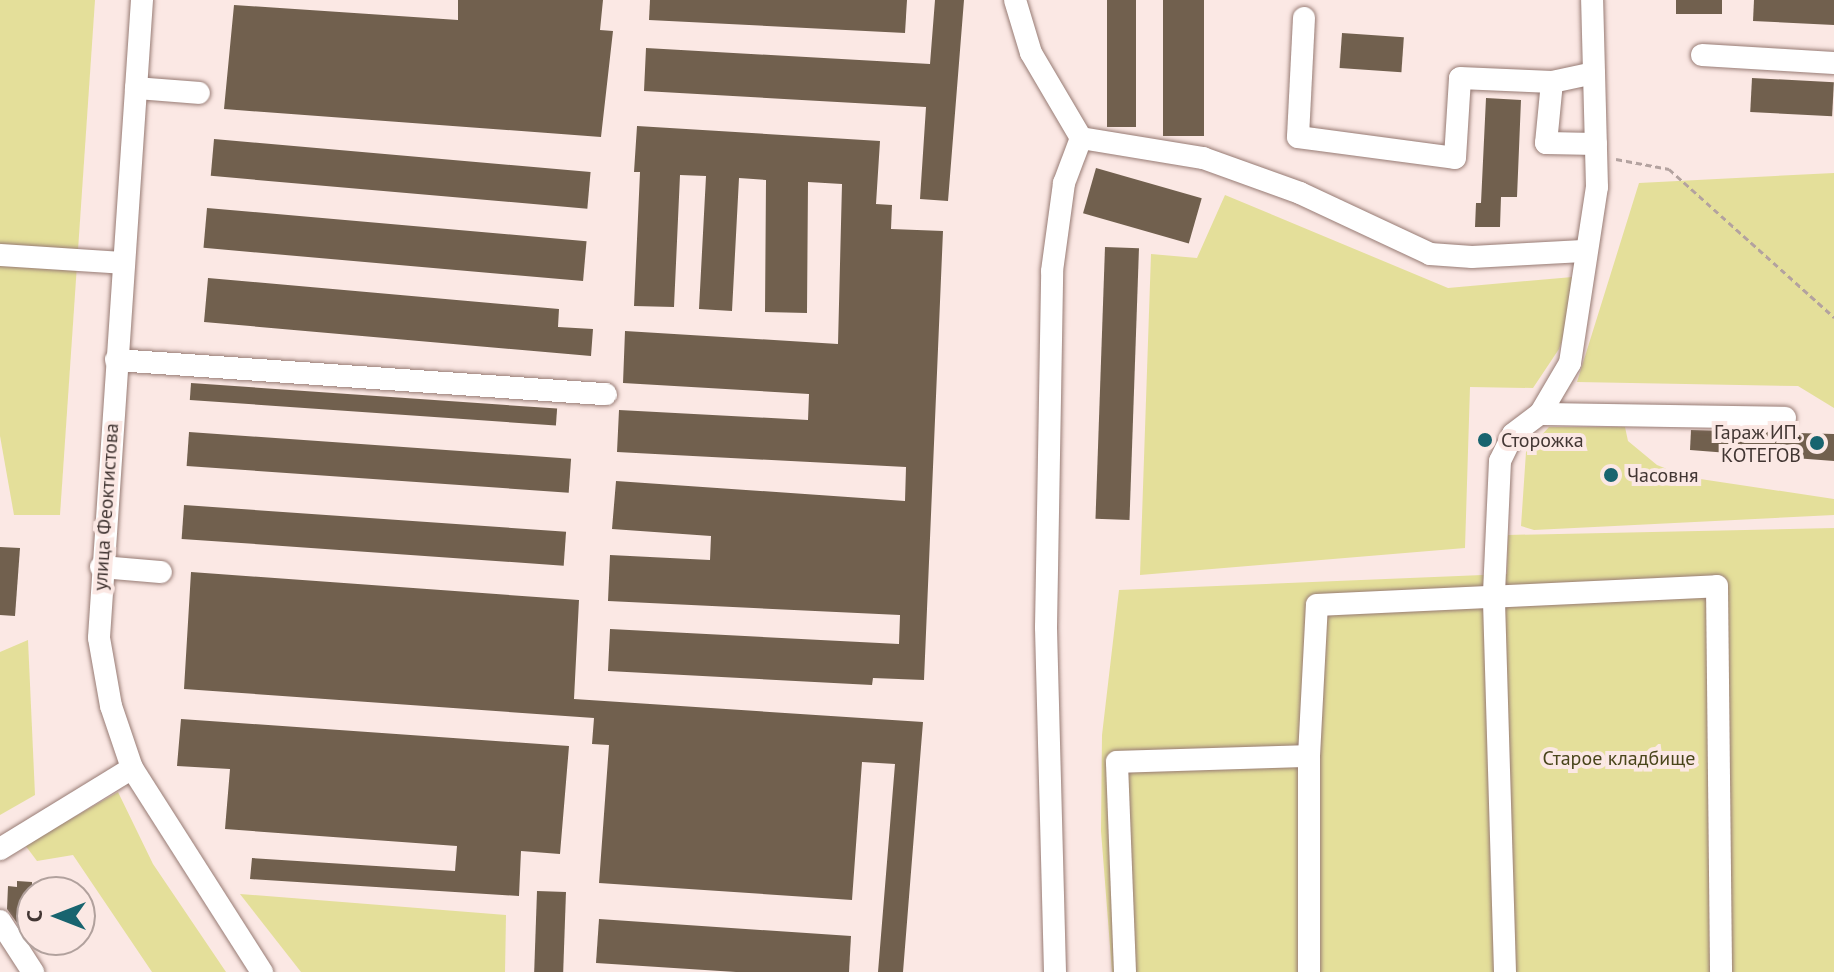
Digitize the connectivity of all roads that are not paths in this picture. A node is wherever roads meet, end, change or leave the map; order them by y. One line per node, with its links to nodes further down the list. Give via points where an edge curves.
1 (142, 0): 9 (street, улица Феоктистова)
2 (1015, 0): 11 (street, via 1036,65)
3 (1592, 0): 7 (street)
4 (1304, 18): 8 (street, via 1298,137 1455,158 1460,78)
5 (1702, 55): 6 (street)
6 (1834, 63)
7 (1594, 73): 8 (street); 12 (street)
8 (1552, 82): 12 (street, via 1546,143)
9 (136, 88): 10 (street); 15 (street, улица Феоктистова)
10 (199, 93)
11 (1081, 138): 13 (street, via 1203,158 1300,193 1430,254); 29 (street, via 1064,183 1050,315 1046,627)
12 (1596, 150): 13 (street, via 1597,187)
13 (1583, 251): 18 (street, via 1570,363)
14 (0, 255): 15 (street)
15 (123, 263): 16 (street, улица Феоктистова)
16 (116, 360): 17 (street); 20 (street, улица Феоктистова)
17 (606, 394)
18 (1540, 414): 19 (street); 22 (street, via 1513,434 1500,461)
19 (1785, 418)
20 (101, 567): 21 (street); 24 (street, улица Феоктистова, via 99,638 111,706)
21 (161, 572)
22 (1494, 593): 23 (street, via 1317,605); 32 (street); 33 (street, via 1717,586)
23 (1309, 756): 30 (street, via 1117,762); 31 (street)
24 (132, 768): 25 (street); 28 (street, улица Феоктистова)
25 (0, 849)
26 (0, 921): 27 (street)
27 (33, 972)
28 (262, 972)
29 (1055, 972)
30 (1125, 972)
31 (1309, 972)
32 (1505, 972)
33 (1721, 972)

